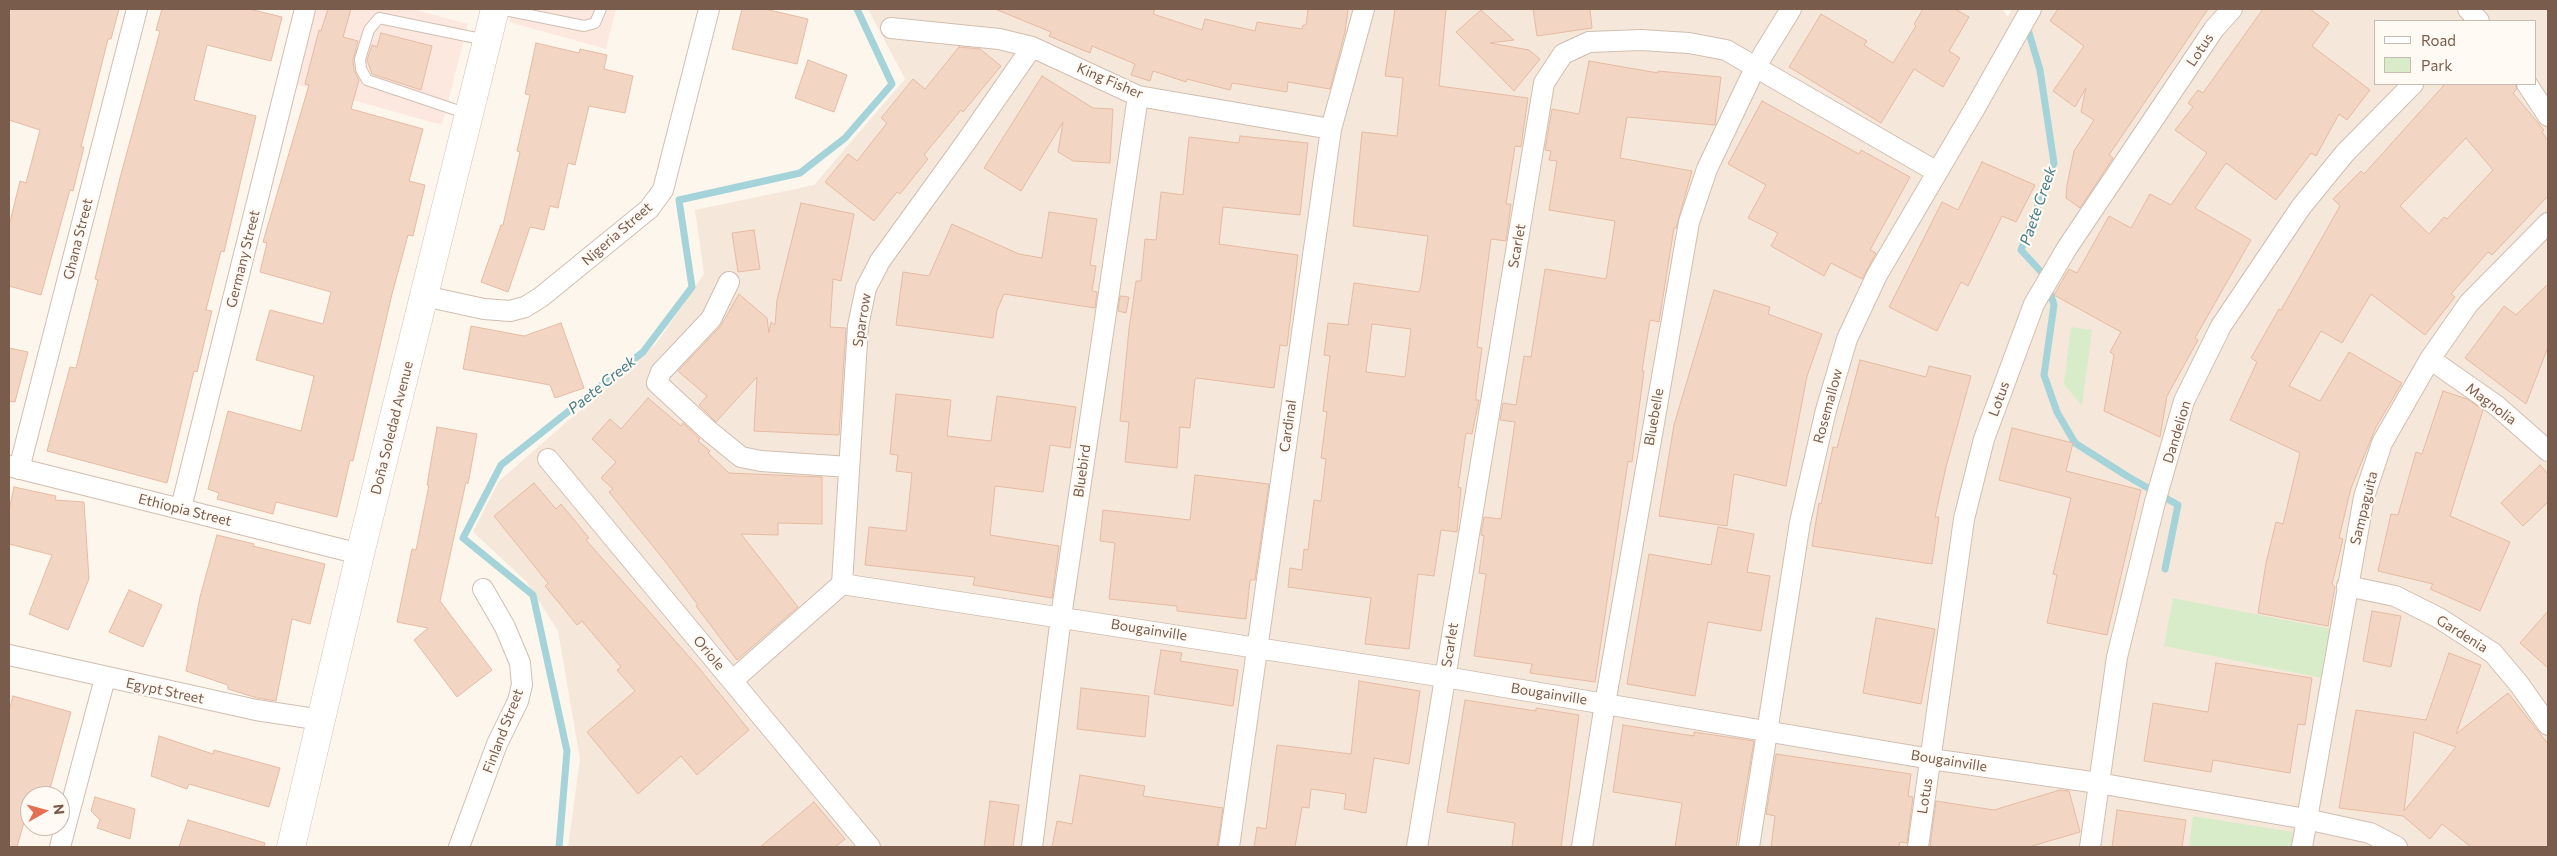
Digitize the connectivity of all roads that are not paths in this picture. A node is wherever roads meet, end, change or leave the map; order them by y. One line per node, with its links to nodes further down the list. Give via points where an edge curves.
1 (137, 9): 29 (street, Ghana Street)
2 (305, 9): 31 (street, Germany Street)
3 (495, 9): 13 (main road, Doña Soledad Avenue)
4 (500, 9): 11 (lane)
5 (601, 9): 11 (lane, via 595,23 584,26)
6 (709, 9): 25 (street, Nigeria Street, via 663,190 650,209 525,307 510,311)
7 (1364, 9): 21 (street, Cardinal)
8 (1791, 9): 15 (street, Bluebelle)
9 (2031, 9): 22 (street, Rosemallow)
10 (2232, 9): 46 (street, Lotus, via 2214,29 2067,248 2034,304 1987,432 1964,518)
11 (535, 13)
12 (891, 28): 14 (street, King Fisher, via 999,39)
13 (487, 40): 19 (main road, Doña Soledad Avenue); 19 (lane, via 379,18 369,30 360,59 361,70 367,80)
14 (1032, 47): 18 (street, King Fisher); 30 (street, Sparrow, via 880,261 866,288 858,326)
15 (1756, 66): 22 (street, Scarlet); 39 (street, Scarlet, via 1726,50 1689,43 1641,40 1589,42 1563,54 1544,83); 42 (street, Bluebelle, via 1707,170 1688,222)
16 (2412, 85): 47 (street, Dandelion, via 2345,153 2301,207 2221,326 2184,401 2117,657)
17 (2528, 85): 20 (street)
18 (1138, 96): 21 (street, King Fisher); 36 (street, Bluebird)
19 (468, 114): 25 (main road, Doña Soledad Avenue)
20 (2548, 116)
21 (1331, 130): 37 (street, Cardinal)
22 (1937, 172): 45 (street, Rosemallow, via 1877,275 1847,338 1826,410 1800,522)
23 (2548, 223): 26 (street, Sampaguita, via 2468,303)
24 (729, 282): 30 (street, via 711,319 661,372 657,383 742,457)
25 (424, 296): 32 (main road, Doña Soledad Avenue)
26 (2430, 360): 27 (street, Magnolia, via 2497,406); 34 (street, Sampaguita, via 2382,443 2364,497)
27 (2548, 452)
28 (548, 459): 41 (street, Oriole)
29 (14, 467): 31 (street, Ethiopia Street)
30 (849, 467): 33 (street, Sparrow)
31 (181, 508): 32 (street, Ethiopia Street)
32 (360, 554): 43 (main road, Doña Soledad Avenue)
33 (842, 584): 36 (street, Bougainville); 41 (street)
34 (2347, 586): 44 (street, Gardenia, via 2395,596 2439,618 2493,653); 48 (street, Sampaguita)
35 (483, 588): 51 (street, Finland Street, via 520,663 522,685)
36 (1061, 616): 37 (street, Bougainville); 53 (street, Bluebird)
37 (1256, 647): 39 (street, Bougainville); 54 (street, Cardinal)
38 (9, 655): 40 (street, Egypt Street)
39 (1445, 677): 42 (street, Bougainville); 55 (street, Scarlet)
40 (105, 678): 43 (street, Egypt Street, via 256,710); 49 (street)
41 (732, 681): 52 (street, Oriole)
42 (1604, 704): 45 (street, Bougainville); 56 (street, Bluebelle)
43 (322, 720): 50 (main road, Doña Soledad Avenue)
44 (2548, 724)
45 (1767, 730): 46 (street, Bougainville); 57 (street, Rosemallow)
46 (1931, 759): 47 (street, Bougainville); 58 (street, Lotus)
47 (2098, 784): 48 (street, Bougainville); 59 (street, Dandelion)
48 (2306, 819): 60 (street, Sampaguita); 61 (street, Bougainville, via 2370,833)
49 (60, 847)
50 (291, 847)
51 (459, 847)
52 (870, 847)
53 (1032, 847)
54 (1229, 847)
55 (1417, 847)
56 (1582, 847)
57 (1749, 847)
58 (1918, 847)
59 (2090, 847)
60 (2302, 847)
61 (2397, 847)

